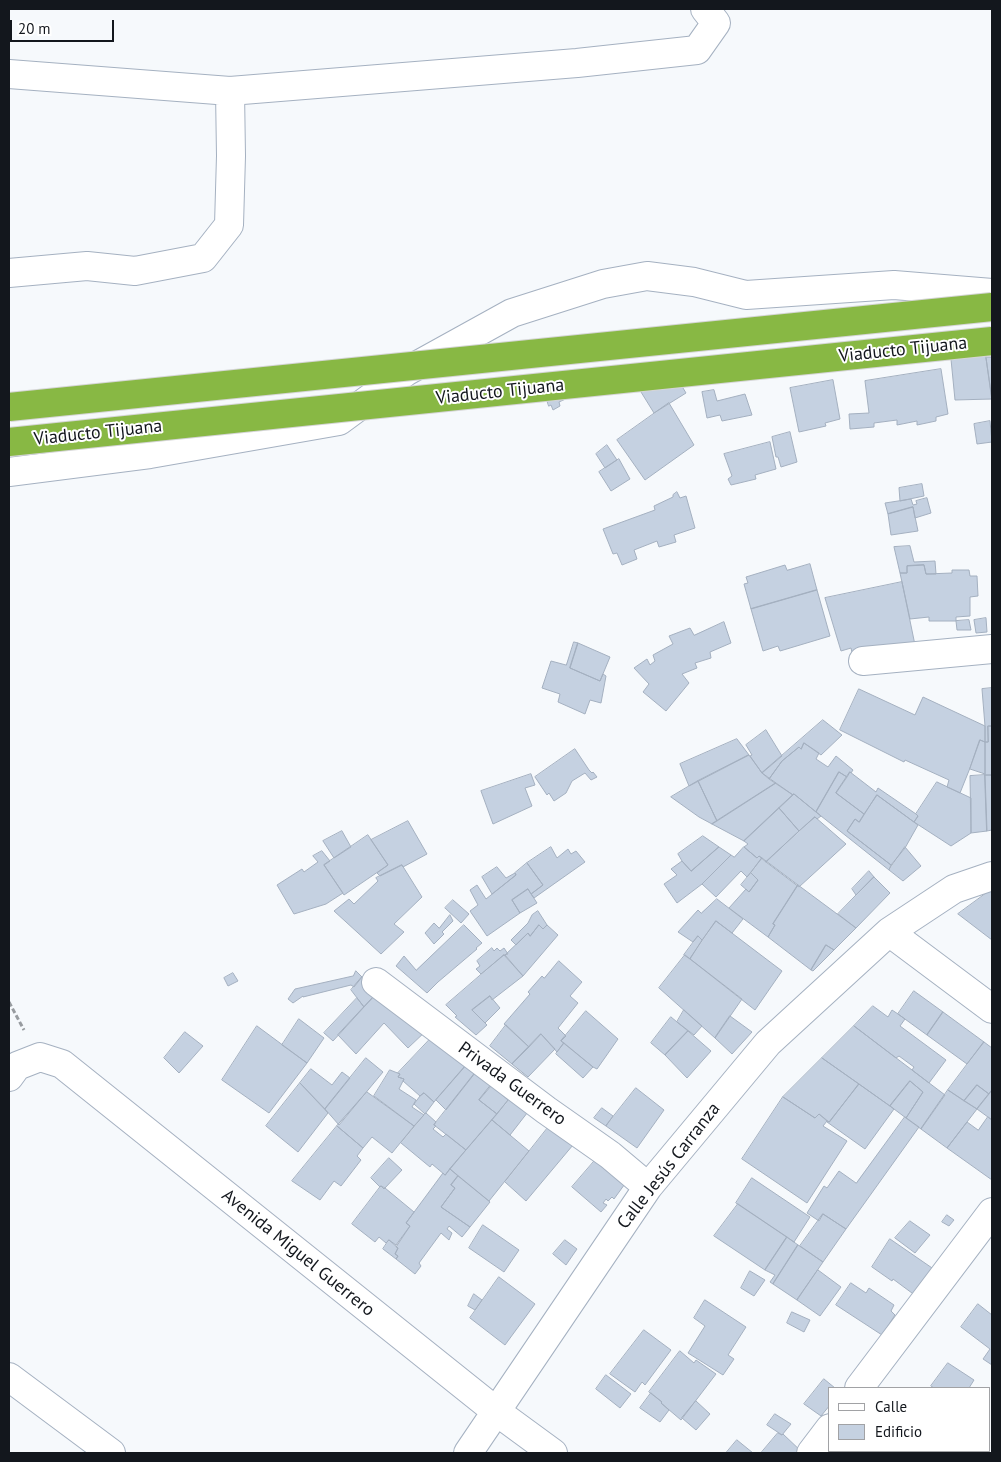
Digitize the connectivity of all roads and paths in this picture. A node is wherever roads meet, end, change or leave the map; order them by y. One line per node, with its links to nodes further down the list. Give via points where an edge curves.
1 (705, 9): 3 (street, via 716,23 697,50)
2 (9, 74): 3 (street)
3 (230, 91): 4 (street, via 229,225 203,258 135,271 87,266)
4 (9, 273)
5 (992, 293): 10 (street, via 894,285 746,295 694,282 647,276 603,284 512,313 407,371 339,421 150,454)
6 (992, 307): 8 (highway, Viaducto Tijuana, bridge)
7 (992, 341): 9 (highway, Viaducto Tijuana, bridge)
8 (9, 407)
9 (9, 442)
10 (9, 472)
11 (992, 649): 12 (street)
12 (863, 661)
13 (992, 876): 14 (street, Calle Jesús Carranza, via 954,889)
14 (888, 932): 16 (street); 18 (street, Calle Jesús Carranza, via 768,1042)
15 (376, 982): 18 (street, Privada Guerrero, via 610,1155)
16 (992, 1009)
17 (9, 1077): 22 (street, Avenida Miguel Guerrero, via 17,1066 40,1057 62,1064)
18 (648, 1187): 22 (street, Calle Jesús Carranza)
19 (992, 1212): 21 (street)
20 (9, 1377): 24 (street)
21 (860, 1387)
22 (496, 1412): 25 (street, Calle Jesús Carranza); 26 (street, Avenida Miguel Guerrero)
23 (828, 1430): 27 (street)
24 (111, 1453)
25 (468, 1453)
26 (553, 1453)
27 (810, 1453)

